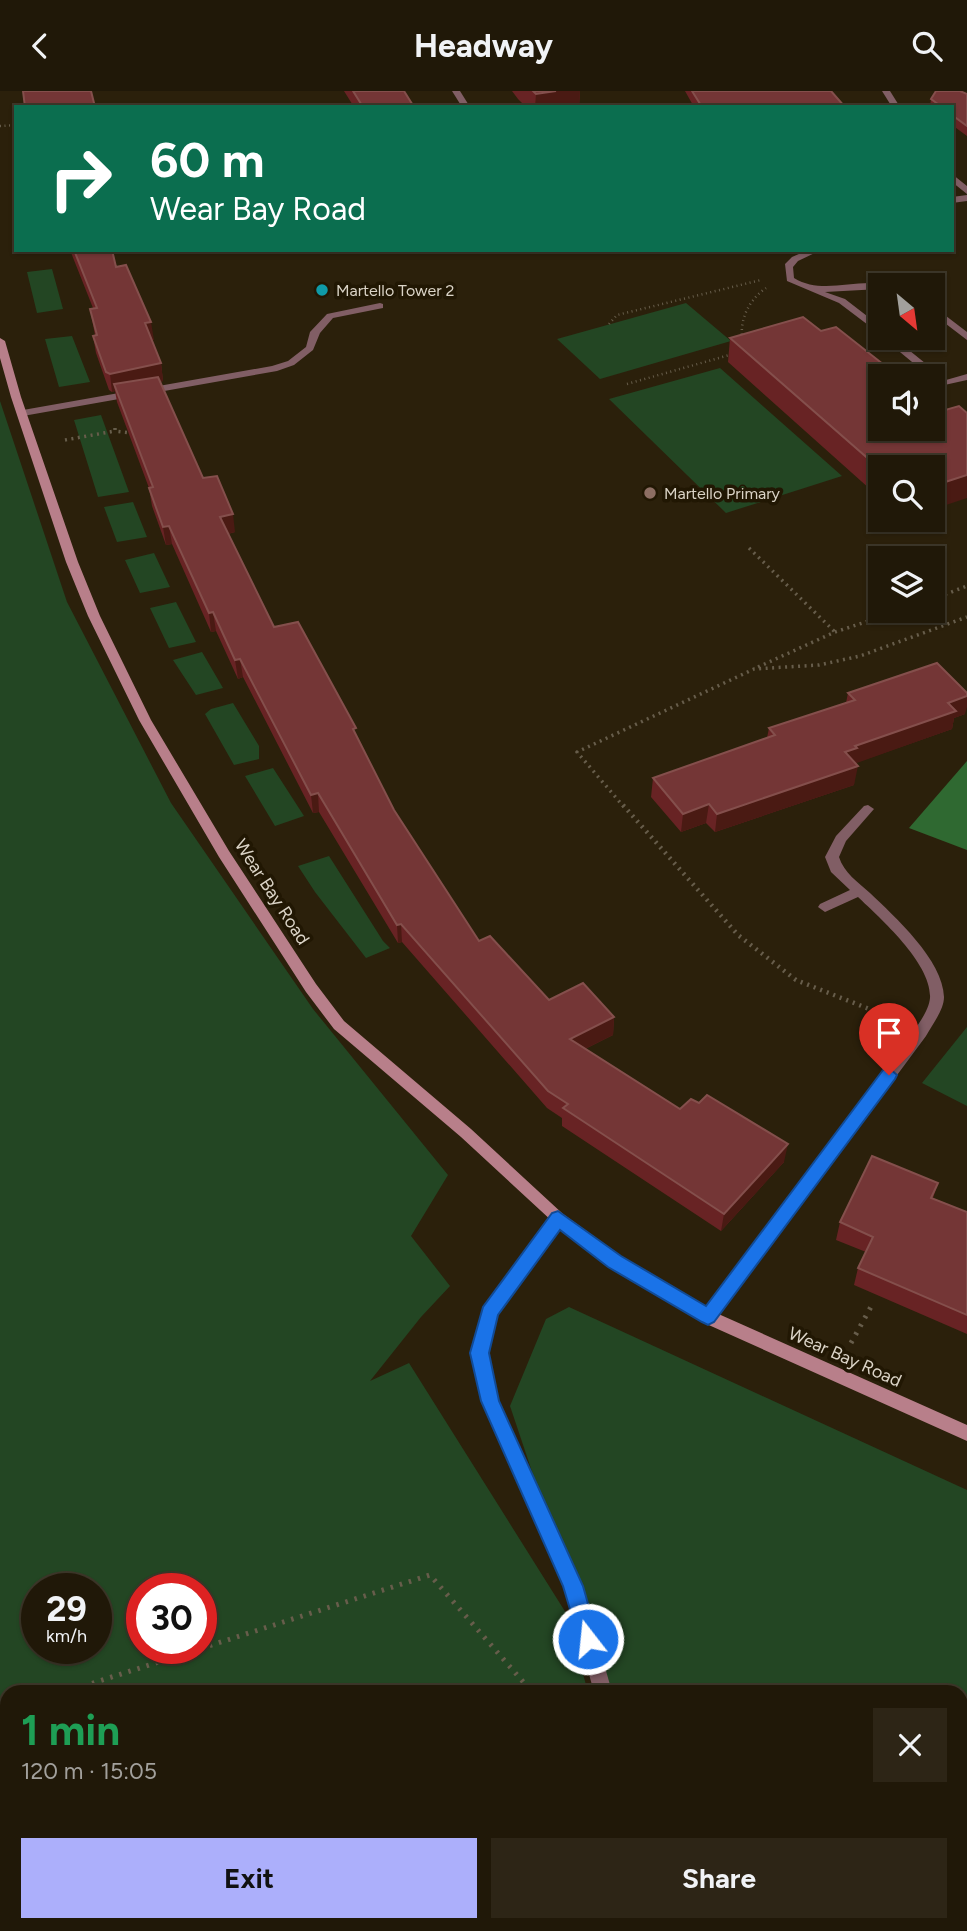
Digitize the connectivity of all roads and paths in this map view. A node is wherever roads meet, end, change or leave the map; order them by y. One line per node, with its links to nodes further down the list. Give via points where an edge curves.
1 (954, 179): 2 (street)
2 (967, 191)
3 (812, 252): 5 (street, via 788,266 790,278)
4 (868, 286): 5 (street)
5 (811, 290): 8 (street, via 842,301)
6 (380, 306): 17 (street, via 330,316 315,332 310,348 274,369)
7 (945, 319): 10 (street)
8 (868, 322)
9 (609, 324): 12 (path, via 617,315 763,279 769,286 755,295 740,325 741,338)
10 (967, 337)
11 (0, 341): 17 (street, Wear Bay Road)
12 (747, 344)
13 (903, 350): 15 (street, via 944,384)
14 (740, 352): 16 (path)
15 (967, 377)
16 (627, 384)
17 (23, 413): 33 (street, Wear Bay Road, via 72,562 145,720 311,988 339,1025)
18 (115, 431): 19 (path)
19 (54, 442)
20 (749, 548): 25 (path)
21 (967, 586): 22 (path)
22 (945, 594)
23 (967, 617): 26 (path, via 860,656)
24 (868, 621): 25 (path)
25 (835, 632): 26 (path)
26 (754, 669): 27 (path)
27 (588, 746): 28 (path, via 585,757); 28 (path, via 577,753)
28 (591, 769): 32 (path, via 738,935 796,979)
29 (868, 809): 30 (street, via 841,839 832,857 836,869)
30 (859, 891): 31 (street); 32 (street, via 914,946 934,982 937,999)
31 (825, 907)
32 (921, 1032): 35 (street)
33 (558, 1219): 35 (street, Wear Bay Road, via 615,1261); 40 (street, via 489,1313 480,1353 490,1401 573,1586)
34 (872, 1305): 36 (path)
35 (708, 1317): 37 (street, Wear Bay Road)
36 (848, 1347)
37 (967, 1433)
38 (87, 1685): 39 (path, via 430,1575)
39 (526, 1685)
40 (601, 1685)

